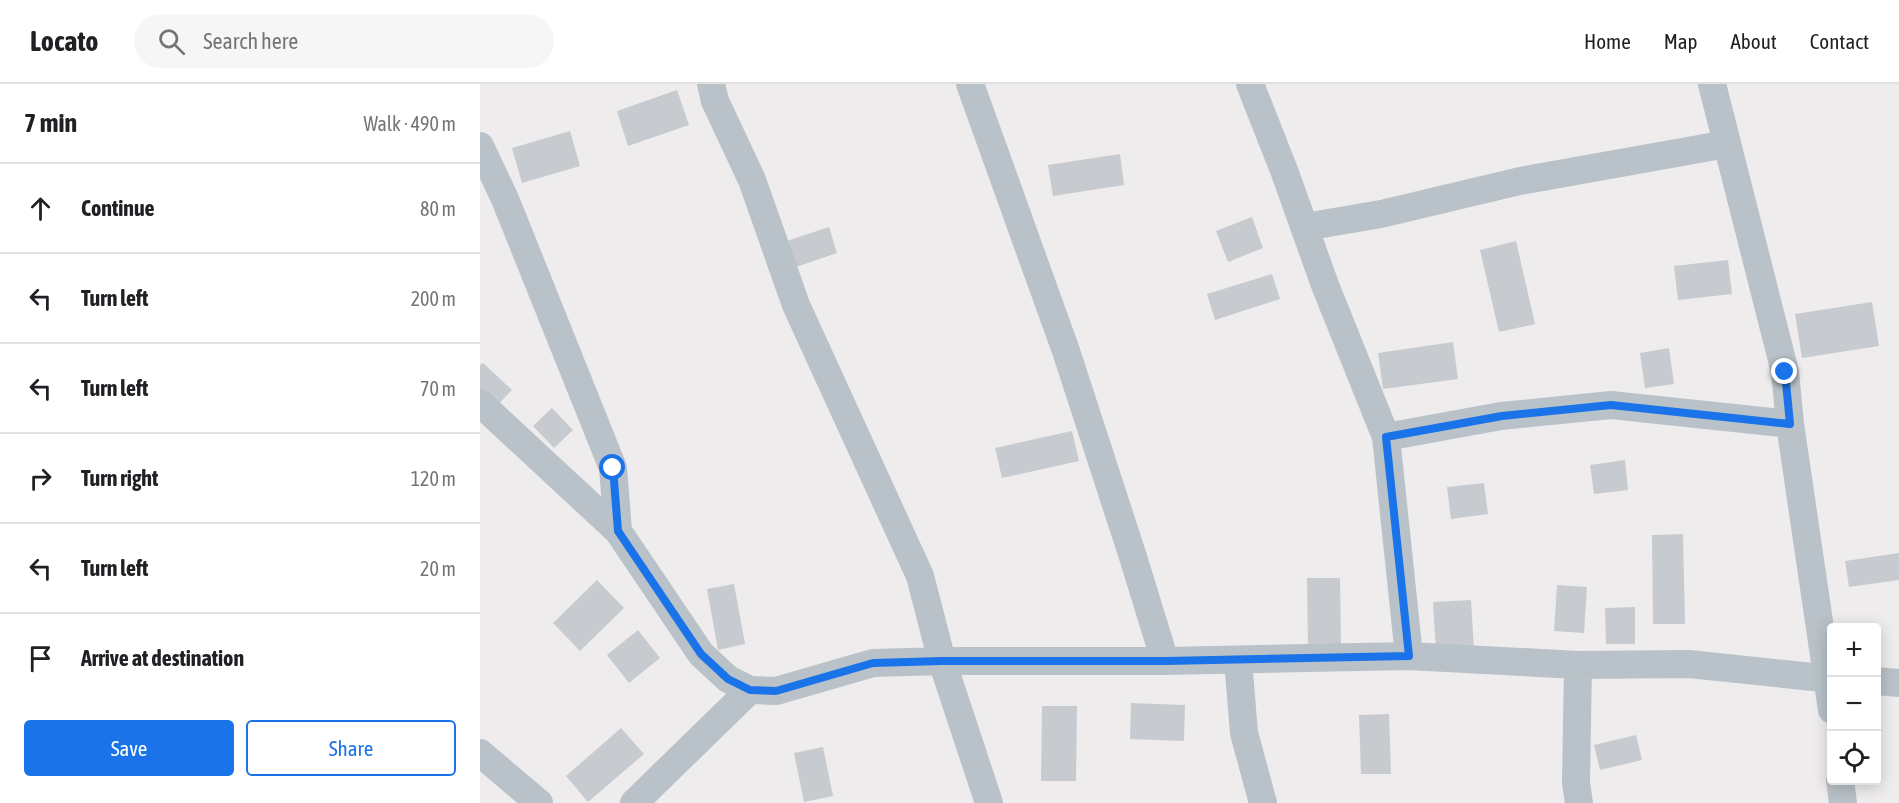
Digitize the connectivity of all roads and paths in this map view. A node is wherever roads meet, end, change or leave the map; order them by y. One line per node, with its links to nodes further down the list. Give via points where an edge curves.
1 (711, 84): 14 (street, via 752,180 796,304 920,576)
2 (970, 84): 15 (street, via 1066,351)
3 (1250, 84): 7 (street)
4 (1712, 84): 5 (street)
5 (1727, 144): 7 (street); 9 (street, via 1785,372)
6 (480, 146): 11 (street, via 613,468)
7 (1305, 227): 10 (street)
8 (480, 403): 11 (street)
9 (1790, 424): 10 (street, via 1611,405 1502,416); 17 (street)
10 (1386, 437): 12 (street)
11 (618, 531): 21 (street, via 701,654 728,679)
12 (1409, 656): 13 (street); 16 (street)
13 (1238, 660): 15 (street); 27 (street, via 1244,733)
14 (942, 661): 15 (street); 21 (street, via 873,663 776,691); 26 (street)
15 (1165, 661)
16 (1578, 665): 18 (street, via 1689,664); 28 (street)
17 (1830, 677)
18 (1827, 679)
19 (1881, 681): 20 (street)
20 (1899, 682)
21 (750, 690): 25 (street)
22 (480, 753): 24 (street)
23 (1841, 785): 29 (street)
24 (539, 803)
25 (634, 803)
26 (989, 803)
27 (1263, 803)
28 (1579, 803)
29 (1843, 803)

